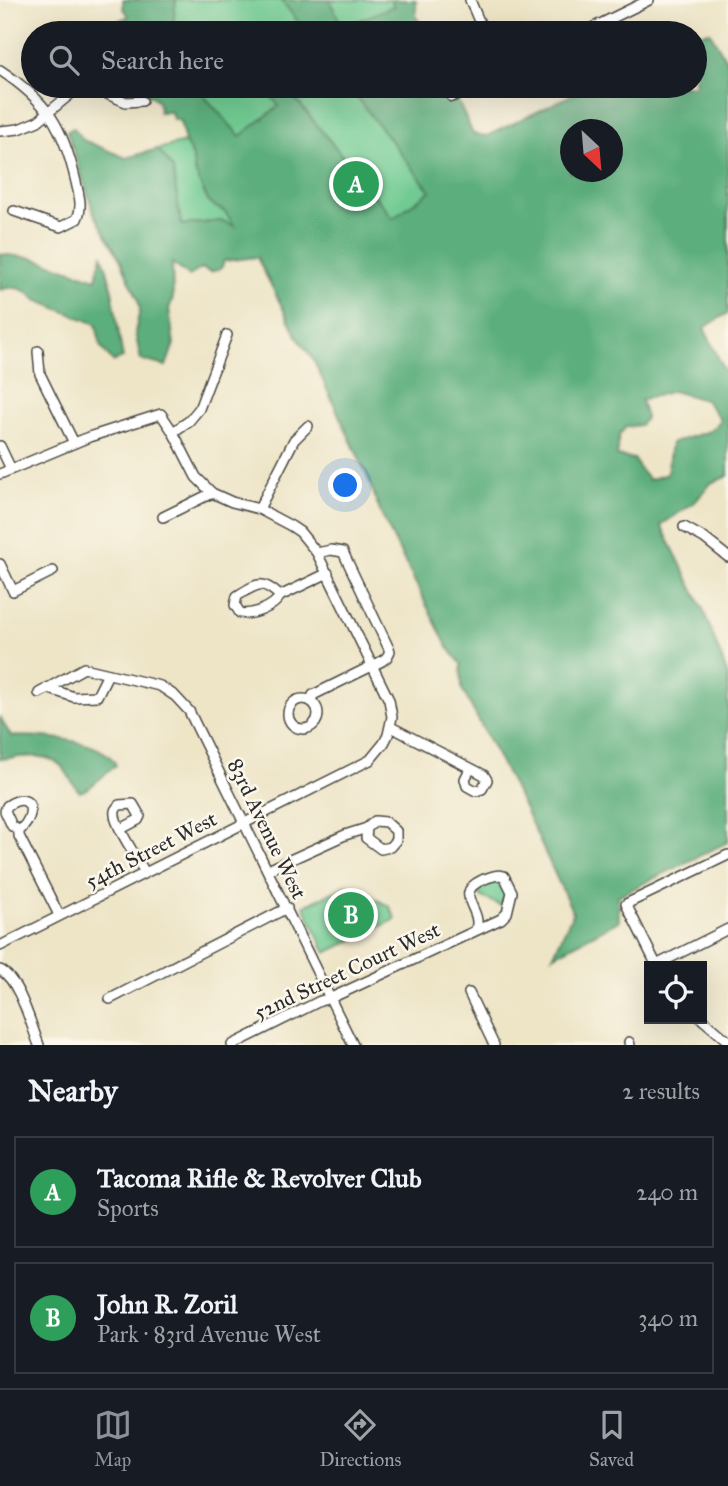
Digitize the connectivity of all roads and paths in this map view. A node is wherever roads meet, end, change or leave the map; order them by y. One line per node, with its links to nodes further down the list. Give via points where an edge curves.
1 (470, 0): 3 (street)
2 (649, 0): 4 (street)
3 (479, 21)
4 (606, 21)
5 (0, 70): 6 (street)
6 (21, 84)
7 (36, 98): 11 (street)
8 (66, 98): 11 (street)
9 (116, 98): 10 (street)
10 (142, 101)
11 (49, 113): 12 (street, via 26,127); 13 (street, via 66,144 81,208 77,219 61,227)
12 (0, 131)
13 (14, 211)
14 (227, 335): 17 (street, via 199,409)
15 (38, 351): 18 (street, via 40,374)
16 (308, 426): 23 (street, via 294,440)
17 (173, 432): 18 (street, via 161,414); 22 (street, via 196,477)
18 (74, 443): 20 (street)
19 (0, 446): 20 (street)
20 (11, 469): 21 (street)
21 (0, 474)
22 (212, 493): 23 (street); 24 (street)
23 (259, 509): 26 (street, via 300,532)
24 (163, 517)
25 (684, 527): 27 (street)
26 (317, 554): 30 (street); 32 (street, via 343,552 351,565 390,651)
27 (728, 557)
28 (0, 564): 29 (street, via 13,591)
29 (53, 571)
30 (328, 573): 31 (street); 32 (street)
31 (280, 596): 31 (street, via 261,584 237,596 235,605 240,613 248,614)
32 (372, 664): 34 (street, via 313,695); 35 (street, via 389,700)
33 (108, 674): 33 (street, 83rd Avenue West, via 84,668 43,691 97,696); 37 (street, 83rd Avenue West, via 160,686 183,703)
34 (310, 701)
35 (391, 727): 36 (street); 37 (street, 54th Street West, via 370,760)
36 (470, 769)
37 (245, 822): 42 (street, 83rd Avenue West); 43 (street, 54th Street West)
38 (367, 828): 42 (street)
39 (121, 829): 43 (street)
40 (19, 831): 45 (street)
41 (728, 855): 49 (street, via 626,905)
42 (268, 870): 44 (street, 83rd Avenue West)
43 (144, 872): 45 (street, 54th Street West)
44 (287, 908): 53 (street, 83rd Avenue West); 54 (street)
45 (59, 915): 48 (street, 54th Street West)
46 (476, 929): 46 (street, 52nd Street Court West, via 478,920 469,891 478,882 504,876 512,889 507,913); 53 (street, 52nd Street Court West)
47 (728, 929): 50 (street)
48 (0, 946)
49 (654, 961)
50 (667, 961)
51 (0, 970): 57 (street, via 15,985)
52 (470, 993): 60 (street)
53 (331, 998): 58 (street, 52nd Street Court West); 59 (street, 83rd Avenue West)
54 (110, 999)
55 (707, 1023): 56 (street)
56 (728, 1041)
57 (39, 1045)
58 (232, 1045)
59 (353, 1045)
60 (494, 1045)

